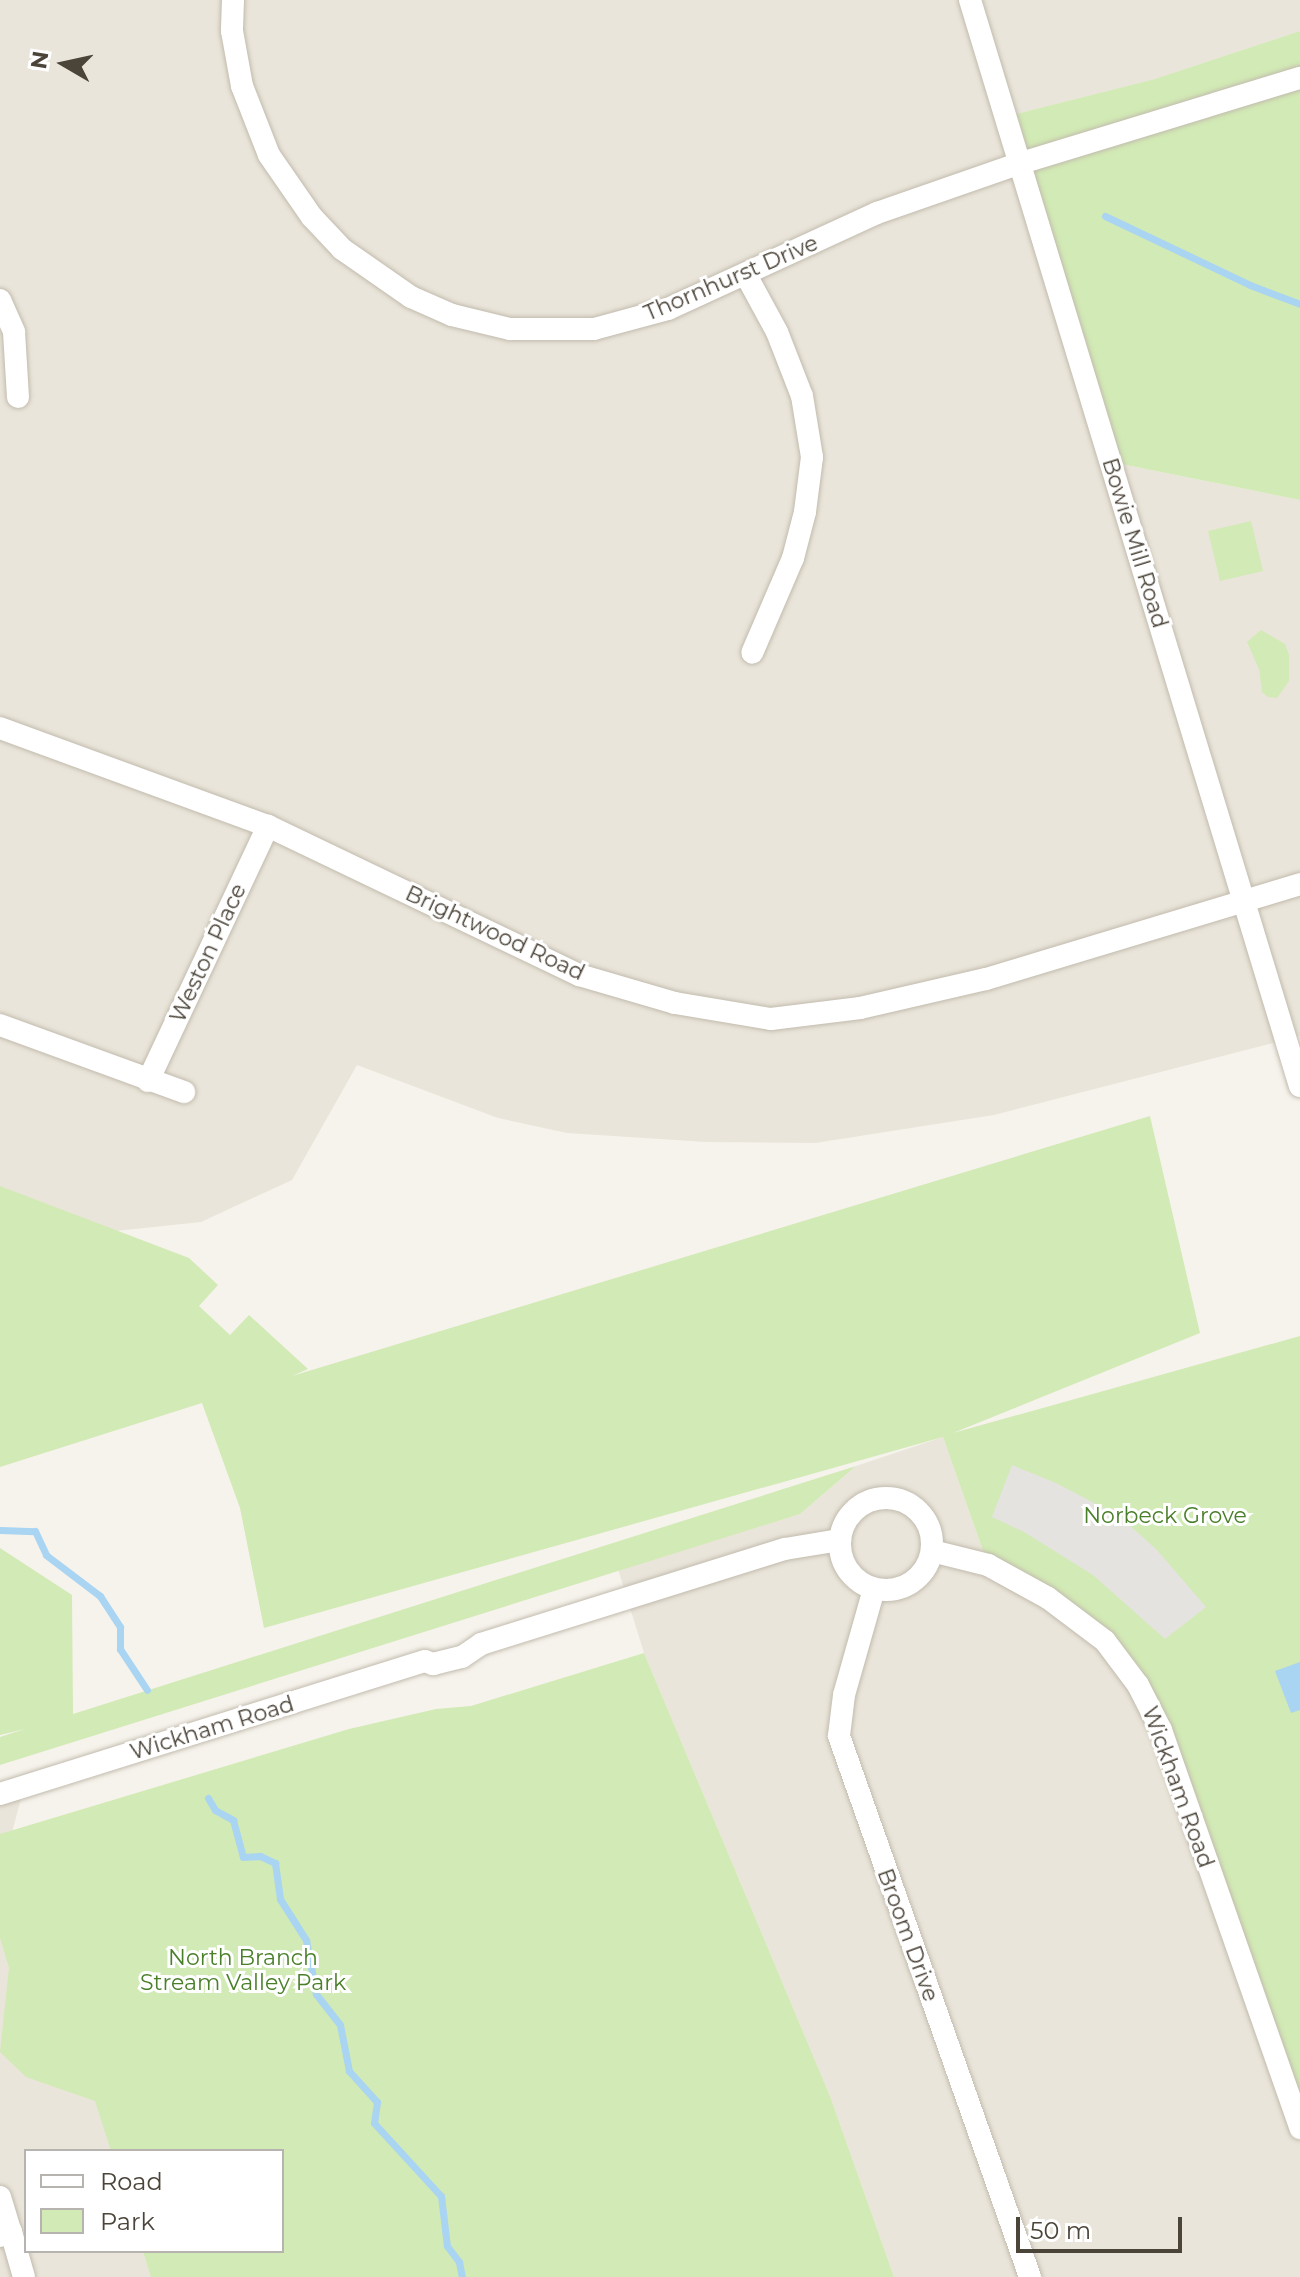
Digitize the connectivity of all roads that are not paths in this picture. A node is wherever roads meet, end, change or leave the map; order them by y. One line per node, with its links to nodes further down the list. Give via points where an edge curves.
1 (233, 0): 5 (street, Thornhurst Drive, via 232,31 242,86 269,155 312,217 342,249 411,297 452,315 510,329 594,329 668,309)
2 (970, 0): 4 (street, Bowie Mill Road)
3 (1300, 78): 4 (street, Thornhurst Drive)
4 (1018, 164): 5 (street, Thornhurst Drive, via 877,213); 12 (street, Bowie Mill Road)
5 (746, 275): 8 (street, via 777,332 802,396 812,457 793,558)
6 (0, 300): 7 (street, via 14,332)
7 (18, 397)
8 (752, 653)
9 (0, 728): 10 (street, Brightwood Road)
10 (268, 826): 12 (street, Brightwood Road, via 579,975 675,1003 771,1019 860,1008 986,979); 14 (street, Weston Place)
11 (1300, 884): 12 (street, Brightwood Road)
12 (1242, 902): 15 (street, Bowie Mill Road)
13 (0, 1025): 14 (street)
14 (148, 1081): 16 (street)
15 (1300, 1086)
16 (184, 1092)
17 (840, 1540): 18 (street, via 852,1514 877,1499 891,1498 905,1502 927,1522); 19 (street, via 853,1576); 20 (street, Wickham Road, via 785,1549 481,1644 467,1638 432,1651 425,1661)
18 (932, 1551): 19 (street, via 912,1582 894,1590); 21 (street, Wickham Road, via 988,1565 1048,1598 1105,1641 1138,1685 1161,1730)
19 (874, 1589): 26 (street, Broom Drive, via 844,1695 839,1736)
20 (0, 1794)
21 (1292, 2090): 22 (street, Wickham Road)
22 (1300, 2128)
23 (0, 2197): 24 (street)
24 (5, 2234): 25 (street)
25 (24, 2277)
26 (1030, 2277)

